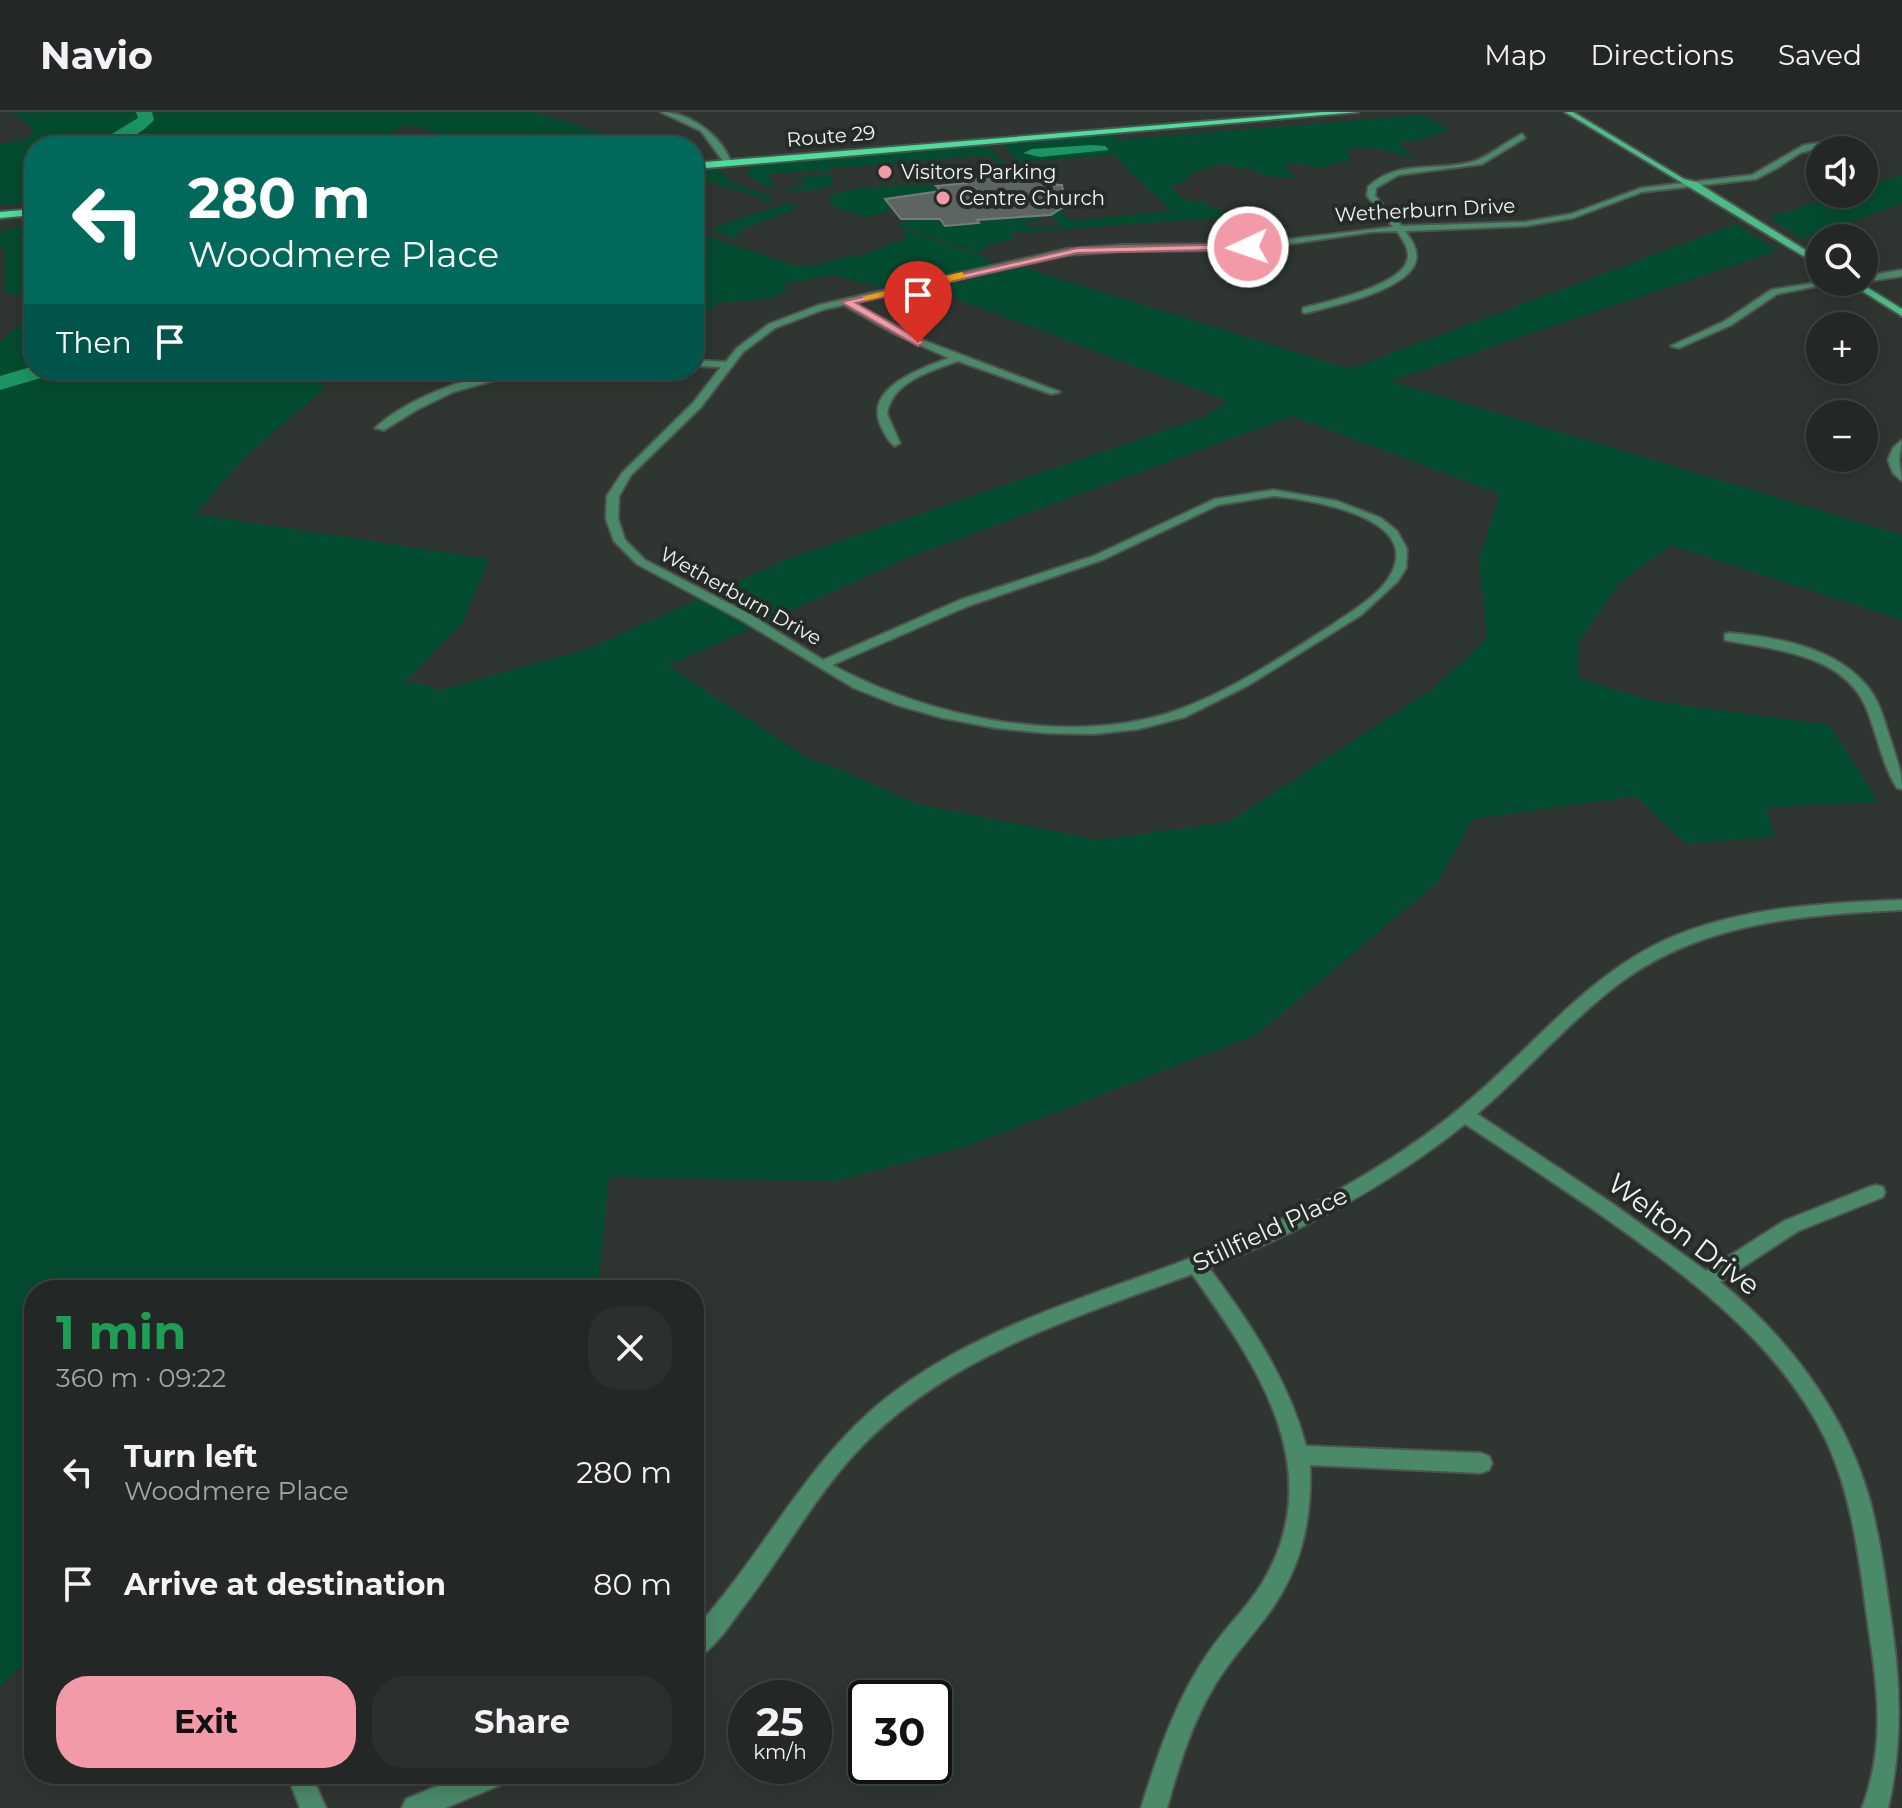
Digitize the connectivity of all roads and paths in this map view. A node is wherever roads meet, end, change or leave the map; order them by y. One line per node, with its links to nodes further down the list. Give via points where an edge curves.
1 (664, 112): 9 (street, via 704,129)
2 (1354, 112): 5 (main road, Route 29)
3 (1568, 112): 11 (main road)
4 (1585, 112): 11 (main road, via 1684,173)
5 (1286, 114): 9 (main road, Route 29)
6 (1522, 136): 14 (street, via 1479,162 1376,182 1371,196)
7 (1806, 147): 11 (street, Wetherburn Drive, via 1753,177)
8 (704, 159): 9 (main road, Route 29)
9 (727, 160): 10 (main road, Route 29)
10 (704, 164)
11 (1693, 184): 14 (street, Wetherburn Drive, via 1641,190 1583,213 1542,222); 15 (main road)
12 (24, 216): 13 (main road)
13 (0, 218)
14 (1397, 228): 20 (street, Wetherburn Drive, via 1248,247 1077,250); 21 (street, via 1413,253 1405,273 1383,286)
15 (1806, 254)
16 (1902, 273): 17 (street)
17 (1878, 277)
18 (1806, 285): 23 (street, via 1768,295 1728,323)
19 (1875, 296): 22 (main road)
20 (846, 302): 24 (street, via 887,328); 26 (street, Wetherburn Drive, via 772,326 747,342)
21 (1306, 310)
22 (1902, 313)
23 (1676, 346)
24 (955, 359): 28 (street); 30 (street, via 906,381 888,396 882,414)
25 (704, 364): 26 (street)
26 (729, 365): 34 (street, Wetherburn Drive, via 619,484 611,508 614,530 648,567 747,618)
27 (476, 380): 29 (street, via 444,390)
28 (1055, 392)
29 (380, 428)
30 (895, 443)
31 (1902, 443): 32 (street, via 1892,463)
32 (1902, 478)
33 (1729, 637): 35 (street, via 1787,646 1824,661 1859,685 1873,707 1886,754)
34 (822, 665): 34 (street, Wetherburn Drive, via 886,698 954,717 1069,730 1148,723 1199,706 1345,622 1391,581 1402,557 1397,540 1382,525 1340,504 1286,494 1237,496 1201,507 1098,558 964,603)
35 (1902, 785)
36 (1902, 905): 37 (street, Stillfield Place, via 1776,914 1659,950 1600,988)
37 (1464, 1115): 39 (street, Stillfield Place, via 1353,1191); 40 (street, Welton Drive)
38 (1876, 1192): 40 (street, via 1791,1226)
39 (1195, 1264): 41 (street, via 1270,1373 1289,1413); 43 (street, Stillfield Place, via 1007,1335 891,1406 841,1455)
40 (1708, 1280): 49 (street, Welton Drive, via 1794,1370 1838,1442 1853,1481 1864,1520 1894,1717 1893,1752)
41 (1300, 1455): 42 (street); 48 (street, via 1297,1521 1285,1561 1189,1709)
42 (1481, 1463)
43 (704, 1635)
44 (303, 1784): 46 (street)
45 (472, 1784): 47 (street)
46 (313, 1808)
47 (415, 1808)
48 (1154, 1808)
49 (1875, 1808)

